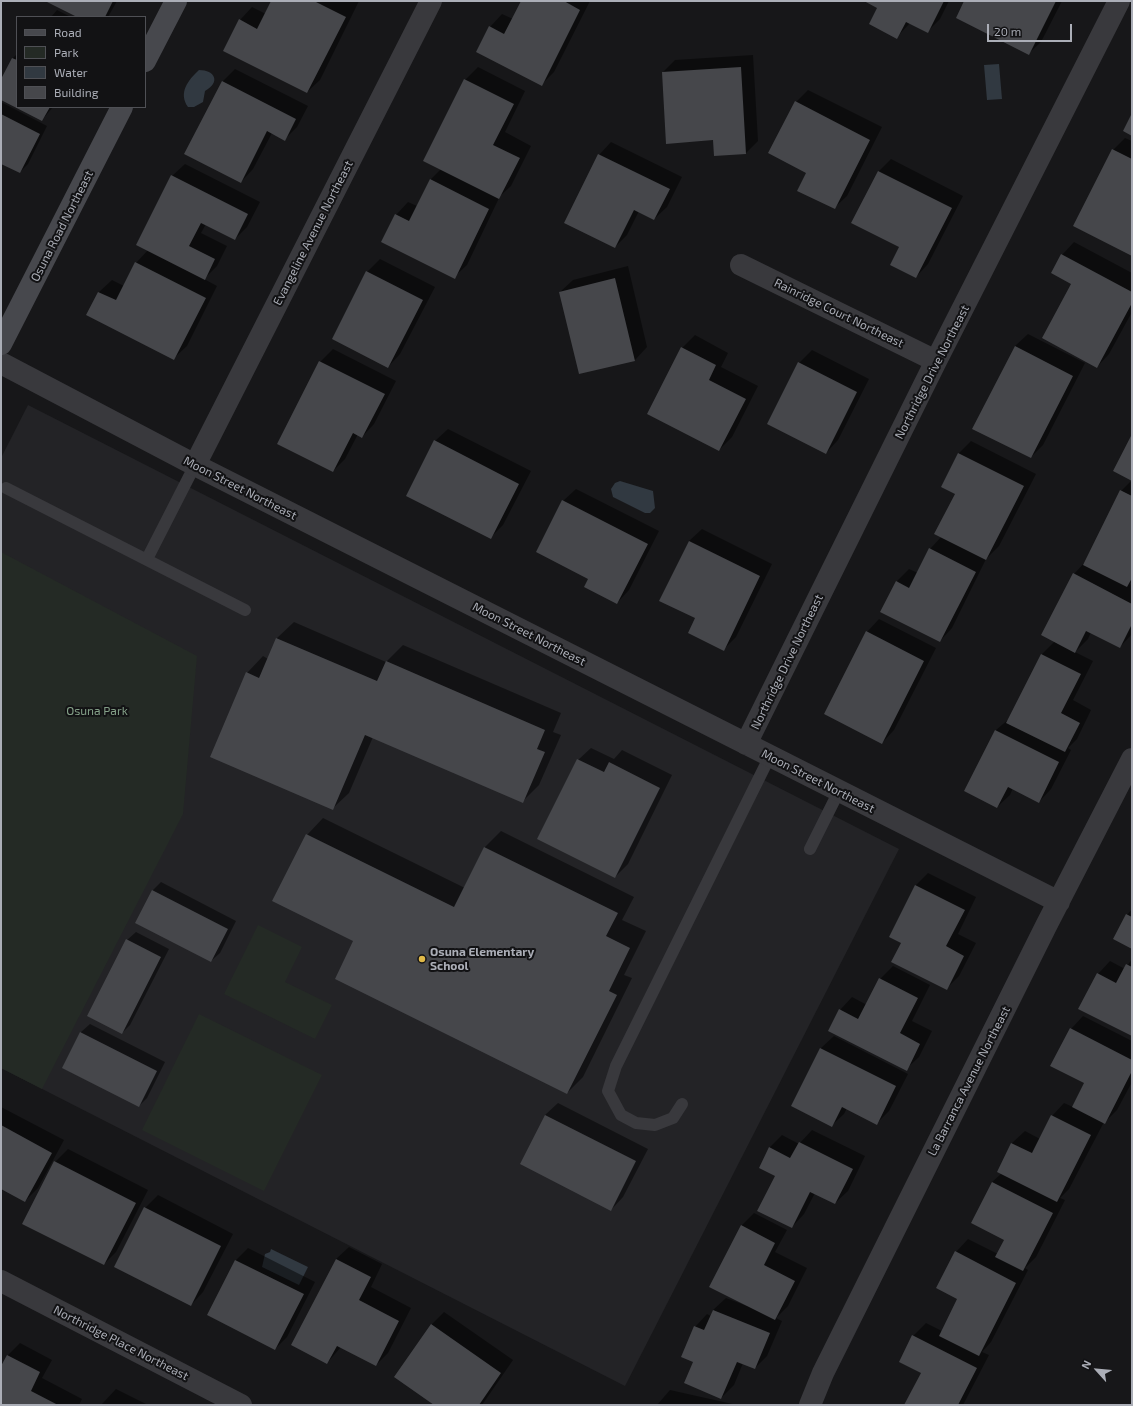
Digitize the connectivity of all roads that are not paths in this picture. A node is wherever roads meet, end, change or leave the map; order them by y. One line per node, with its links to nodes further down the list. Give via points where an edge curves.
1 (176, 1): 4 (street)
2 (431, 1): 10 (street, Evangeline Avenue Northeast)
3 (1119, 1): 8 (street, Northridge Drive Northeast)
4 (146, 59)
5 (121, 108): 7 (street, Osuna Road Northeast)
6 (741, 264): 8 (street, Rainridge Court Northeast)
7 (1, 344)
8 (936, 362): 14 (street, Northridge Drive Northeast)
9 (1, 363): 10 (street, Moon Street Northeast)
10 (194, 465): 12 (lane); 14 (street, Moon Street Northeast)
11 (6, 488): 12 (lane)
12 (147, 559): 13 (lane)
13 (245, 610)
14 (746, 744): 15 (street, Moon Street Northeast)
15 (770, 756): 17 (street, Moon Street Northeast); 20 (lane, via 616,1066 608,1091 621,1115 636,1123 655,1125 673,1118)
16 (1132, 759): 19 (street, La Barranca Avenue Northeast)
17 (839, 791): 18 (lane); 19 (street, Moon Street Northeast)
18 (810, 849)
19 (1059, 902): 23 (street, La Barranca Avenue Northeast, via 823,1373)
20 (682, 1104)
21 (1, 1282): 22 (street, Northridge Place Northeast)
22 (240, 1405)
23 (810, 1405)

